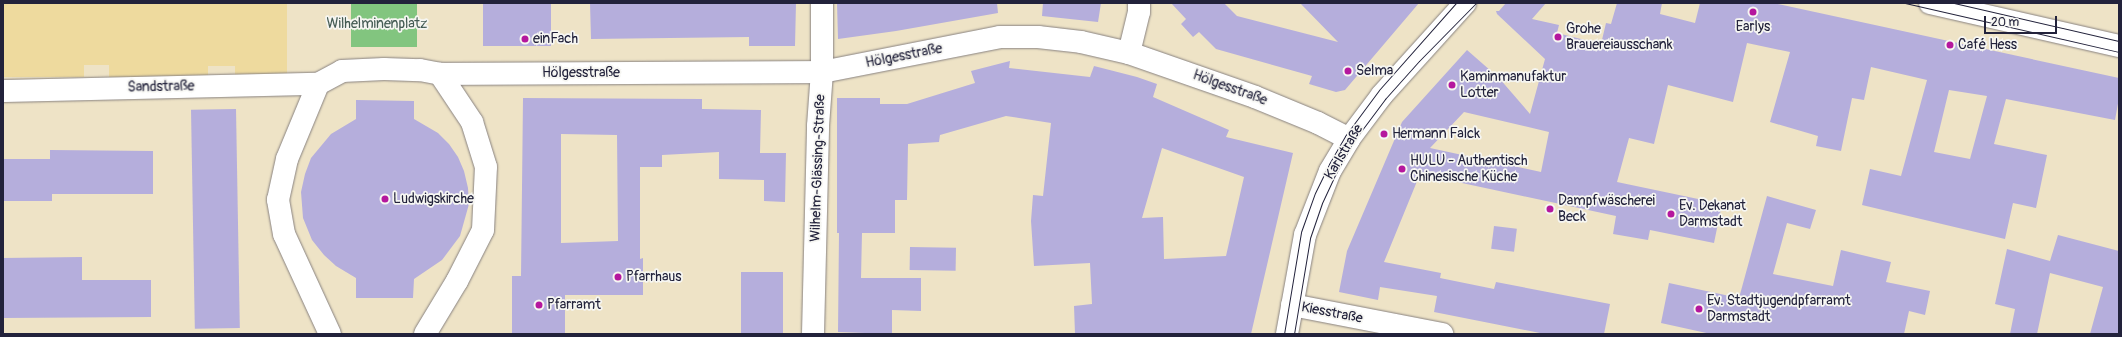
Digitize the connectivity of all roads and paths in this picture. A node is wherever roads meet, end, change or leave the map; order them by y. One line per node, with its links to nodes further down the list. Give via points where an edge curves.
1 (822, 3): 7 (street, Wilhelm-Glässing-Straße)
2 (1139, 3): 6 (street)
3 (1465, 3): 11 (street, Karlstraße, via 1382,95)
4 (1930, 3): 5 (street)
5 (2119, 46)
6 (1129, 53): 7 (street, Hölgesstraße, via 1074,41 1038,37 1000,37); 11 (street, Hölgesstraße, via 1255,97 1318,122)
7 (822, 72): 8 (street, Hölgesstraße); 15 (street, Wilhelm-Glässing-Straße)
8 (440, 74): 9 (street, via 420,70 354,69 342,71); 14 (street, via 472,122 486,167 483,230 457,281)
9 (318, 84): 10 (street, Sandstraße); 13 (street, via 287,159 278,200 284,234)
10 (3, 90)
11 (1349, 139): 12 (street, Karlstraße, via 1330,171 1305,235)
12 (1292, 305): 16 (street, Karlstraße); 17 (street, Kiesstraße)
13 (330, 334)
14 (425, 334)
15 (813, 334)
16 (1287, 334)
17 (1442, 334)

